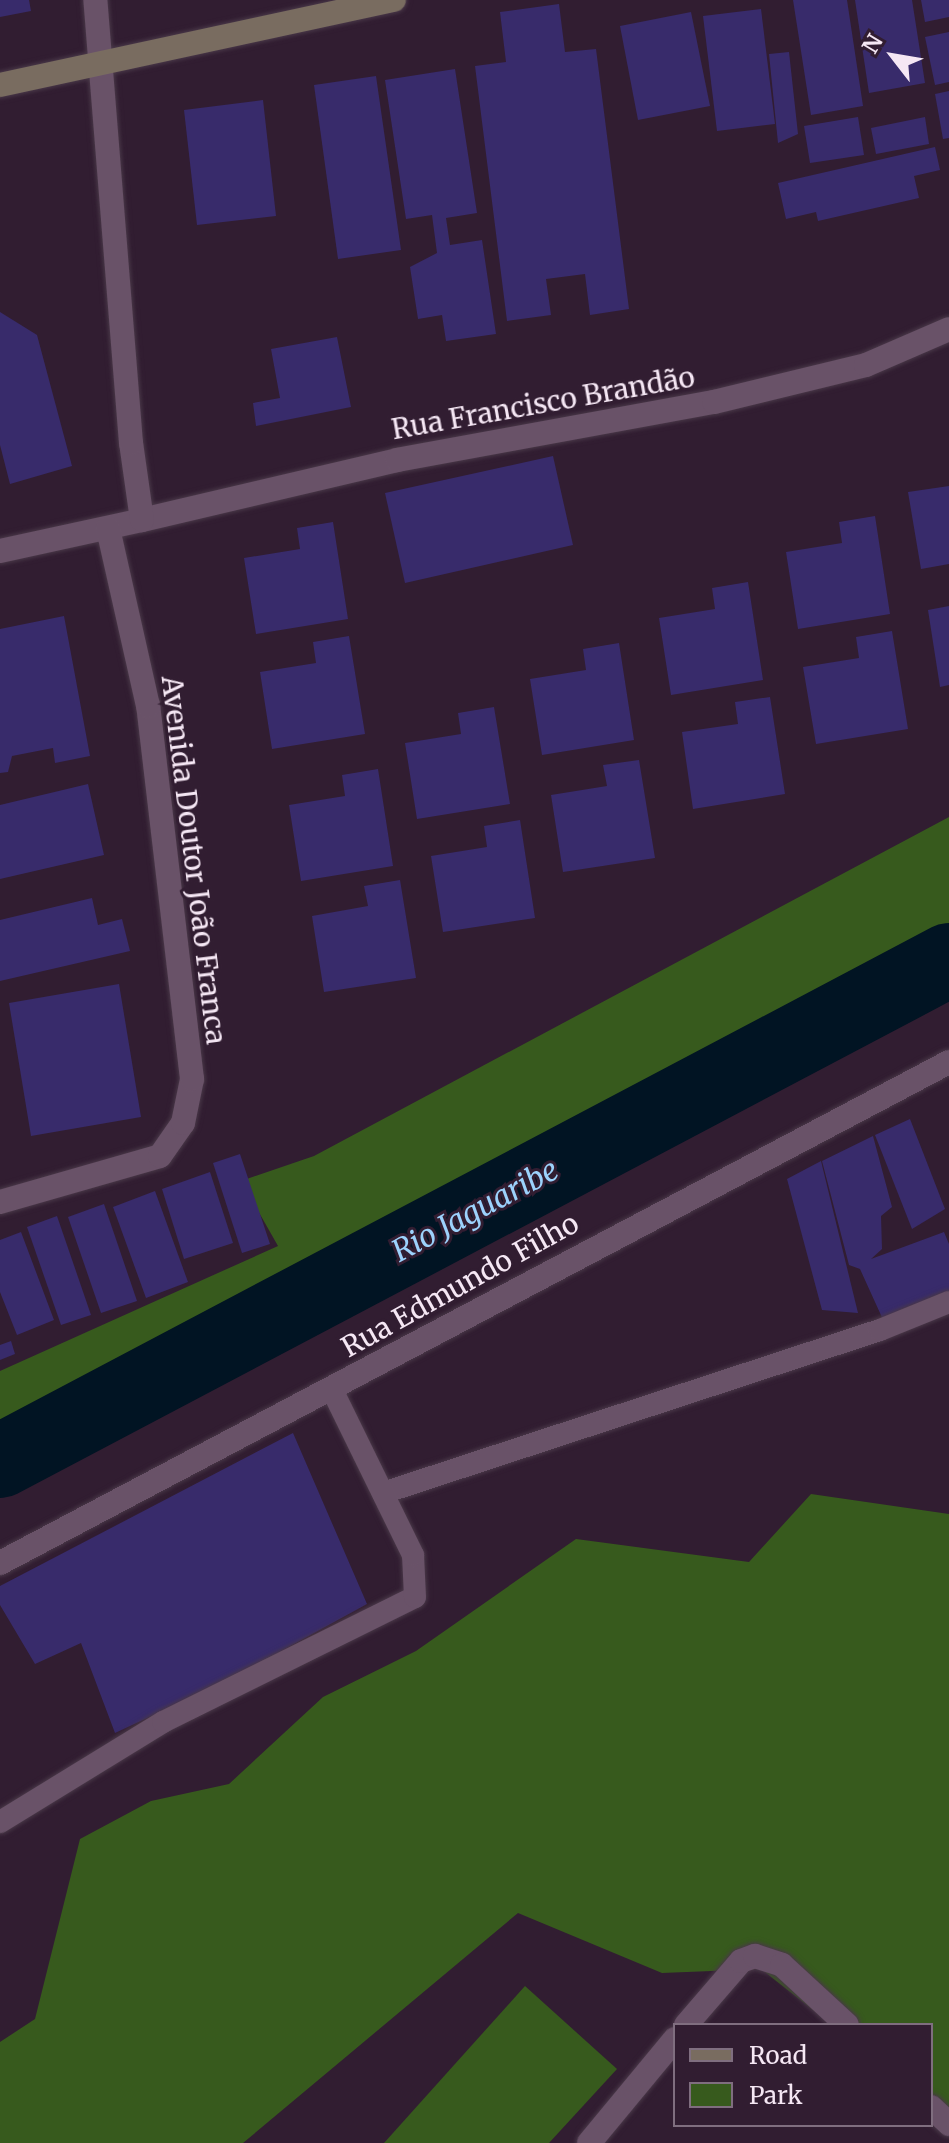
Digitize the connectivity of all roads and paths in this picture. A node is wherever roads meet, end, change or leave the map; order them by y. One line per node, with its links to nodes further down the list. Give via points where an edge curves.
1 (95, 0): 3 (street)
2 (394, 0): 3 (main road)
3 (100, 65): 4 (main road); 6 (street, via 122,348)
4 (0, 85)
5 (949, 329): 6 (street, Rua Francisco Brandão, via 866,365 714,402 397,460)
6 (142, 520): 7 (street, Rua Francisco Brandão)
7 (108, 528): 8 (street, Rua Francisco Brandão); 10 (street, Avenida Doutor João Franca, via 150,720 192,1079 183,1123 160,1156)
8 (0, 551)
9 (949, 1062): 12 (street, Rua Edmundo Filho, via 758,1158)
10 (0, 1202)
11 (949, 1302): 13 (lane, via 880,1330)
12 (332, 1390): 13 (lane); 14 (street, Rua Edmundo Filho)
13 (383, 1493): 15 (lane, via 413,1555 417,1583 415,1597 407,1604 163,1722)
14 (0, 1563)
15 (0, 1822)
16 (688, 2023): 17 (street, via 741,1961 755,1956 803,1983)
17 (845, 2023)
18 (673, 2041): 21 (street)
19 (933, 2109): 20 (street)
20 (949, 2124)
21 (589, 2143)

